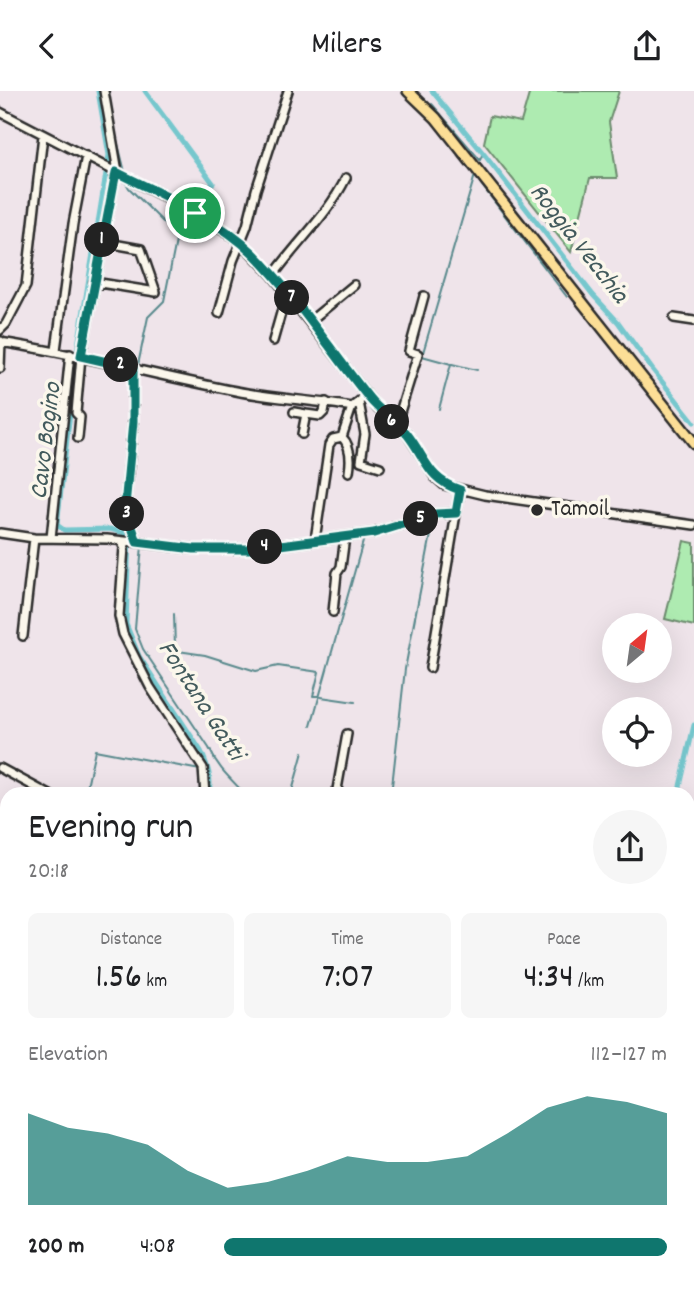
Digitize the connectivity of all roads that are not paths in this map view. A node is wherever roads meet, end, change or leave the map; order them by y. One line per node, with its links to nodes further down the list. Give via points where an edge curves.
1 (104, 91): 7 (street)
2 (288, 91): 9 (street)
3 (408, 91): 38 (main road, via 452,137)
4 (0, 112): 5 (street)
5 (43, 135): 6 (street); 20 (street, via 26,286)
6 (86, 156): 7 (street); 24 (street)
7 (117, 172): 9 (street); 10 (street)
8 (346, 178): 11 (street)
9 (240, 241): 11 (street); 16 (street)
10 (102, 242): 12 (street); 12 (street, via 141,249 156,292)
11 (273, 276): 14 (street)
12 (94, 282): 26 (street)
13 (354, 285): 18 (street)
14 (287, 292): 18 (street); 22 (street)
15 (424, 296): 34 (street, via 409,351 418,354)
16 (219, 313)
17 (674, 318): 19 (street)
18 (310, 320): 29 (street)
19 (694, 321)
20 (1, 329): 23 (street)
21 (1, 341): 23 (street); 27 (street)
22 (273, 341)
23 (12, 344): 24 (street)
24 (56, 351): 25 (street)
25 (70, 354): 26 (street); 47 (street)
26 (81, 356): 28 (street); 37 (street)
27 (0, 368)
28 (133, 368): 30 (street, via 238,392); 49 (street, via 125,506)
29 (367, 395): 31 (street); 34 (street)
30 (326, 402): 31 (street); 33 (street, via 320,416)
31 (356, 405): 36 (street); 39 (street, via 365,434 361,461)
32 (294, 412): 33 (street)
33 (306, 414): 35 (street)
34 (397, 425): 41 (street, via 435,477)
35 (302, 434)
36 (342, 437): 40 (street, via 348,442); 48 (street, via 329,445)
37 (78, 438)
38 (694, 443)
39 (380, 467)
40 (349, 472)
41 (460, 490): 42 (street); 43 (street)
42 (456, 513): 45 (street); 52 (street)
43 (694, 525)
44 (0, 533): 46 (street)
45 (345, 537): 48 (street); 50 (street)
46 (34, 538): 47 (street); 51 (street)
47 (51, 538): 49 (street)
48 (315, 540): 49 (street, via 249,549)
49 (133, 542): 56 (street, via 124,547 119,616 123,633 150,687 203,768)
50 (333, 612)
51 (23, 636)
52 (430, 667)
53 (347, 734): 57 (street)
54 (0, 768): 55 (street)
55 (35, 787)
56 (204, 787)
57 (337, 787)

